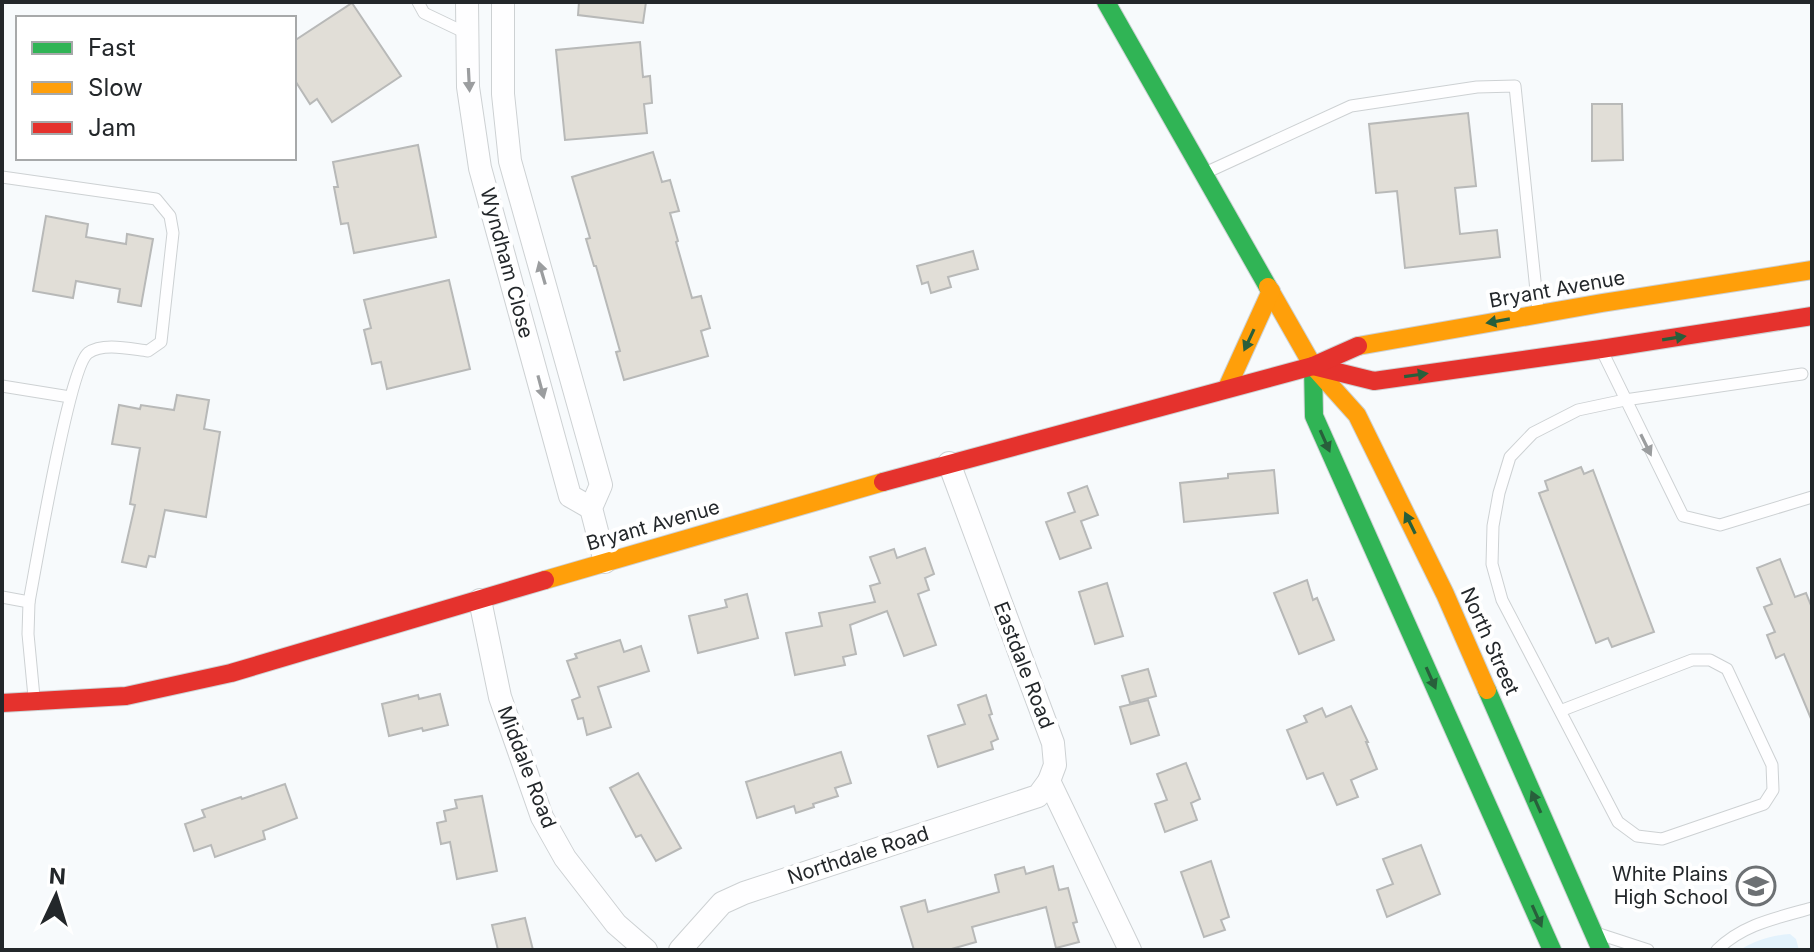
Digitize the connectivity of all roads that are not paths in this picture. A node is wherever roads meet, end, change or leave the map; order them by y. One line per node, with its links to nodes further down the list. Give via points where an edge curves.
1 (418, 2): 5 (lane, via 424,13)
2 (467, 2): 5 (street, Wyndham Close)
3 (503, 2): 6 (street, Wyndham Close, via 503,94)
4 (1106, 2): 8 (main road, North Street)
5 (468, 34): 7 (street, Wyndham Close, one-way to 7, via 468,87)
6 (510, 161): 7 (street); 23 (street, Wyndham Close, one-way to 6, via 601,485)
7 (480, 168): 23 (street, Wyndham Close, one-way to 23, via 570,496)
8 (1205, 173): 11 (main road, North Street); 12 (lane, via 1351,106 1515,86)
9 (2, 177): 19 (lane, via 156,199 170,216 173,233 161,342 148,351 92,350 84,357)
10 (1812, 270): 12 (main road, Bryant Avenue)
11 (1271, 291): 15 (main road, North Street); 18 (main road, one-way to 18)
12 (1539, 314): 15 (main road, Bryant Avenue, one-way to 15, via 1363,344)
13 (1812, 316): 14 (main road, Bryant Avenue, one-way to 13)
14 (1601, 349): 15 (main road, Bryant Avenue, one-way to 14, via 1374,381); 20 (lane)
15 (1313, 366): 18 (main road, Bryant Avenue); 33 (main road, North Street, one-way to 15, via 1445,594 1357,415); 37 (main road, North Street, one-way to 37, via 1314,416)
16 (1802, 374): 20 (lane)
17 (2, 386): 19 (lane)
18 (1227, 388): 21 (main road, Bryant Avenue)
19 (70, 397): 27 (lane)
20 (1625, 400): 22 (lane, one-way to 22, via 1683,516 1720,525); 30 (lane, via 1578,410 1533,433 1510,457 1499,493 1492,564 1502,600)
21 (949, 463): 24 (main road, Bryant Avenue); 31 (street, Eastdale Road, via 1053,743 1055,765)
22 (1812, 497)
23 (591, 508): 24 (street, Wyndham Close)
24 (605, 562): 26 (main road, Bryant Avenue)
25 (2, 597): 27 (lane)
26 (480, 600): 28 (main road, Bryant Avenue, via 216,676 126,696); 34 (street, Middale Road, via 500,697 542,817 607,913)
27 (29, 602): 28 (lane)
28 (35, 702): 29 (main road, Bryant Avenue)
29 (2, 703)
30 (1560, 711): 30 (lane, via 1618,822 1637,836 1662,839 1764,804 1773,790 1772,765 1727,669 1710,660 1692,660)
31 (1049, 781): 35 (street, Northdale Road, via 1038,796 722,903); 36 (street)
32 (1812, 908): 39 (lane, via 1751,925)
33 (1597, 941): 38 (lane)
34 (646, 950)
35 (680, 950)
36 (1130, 950)
37 (1552, 950)
38 (1648, 950)
39 (1717, 950)

